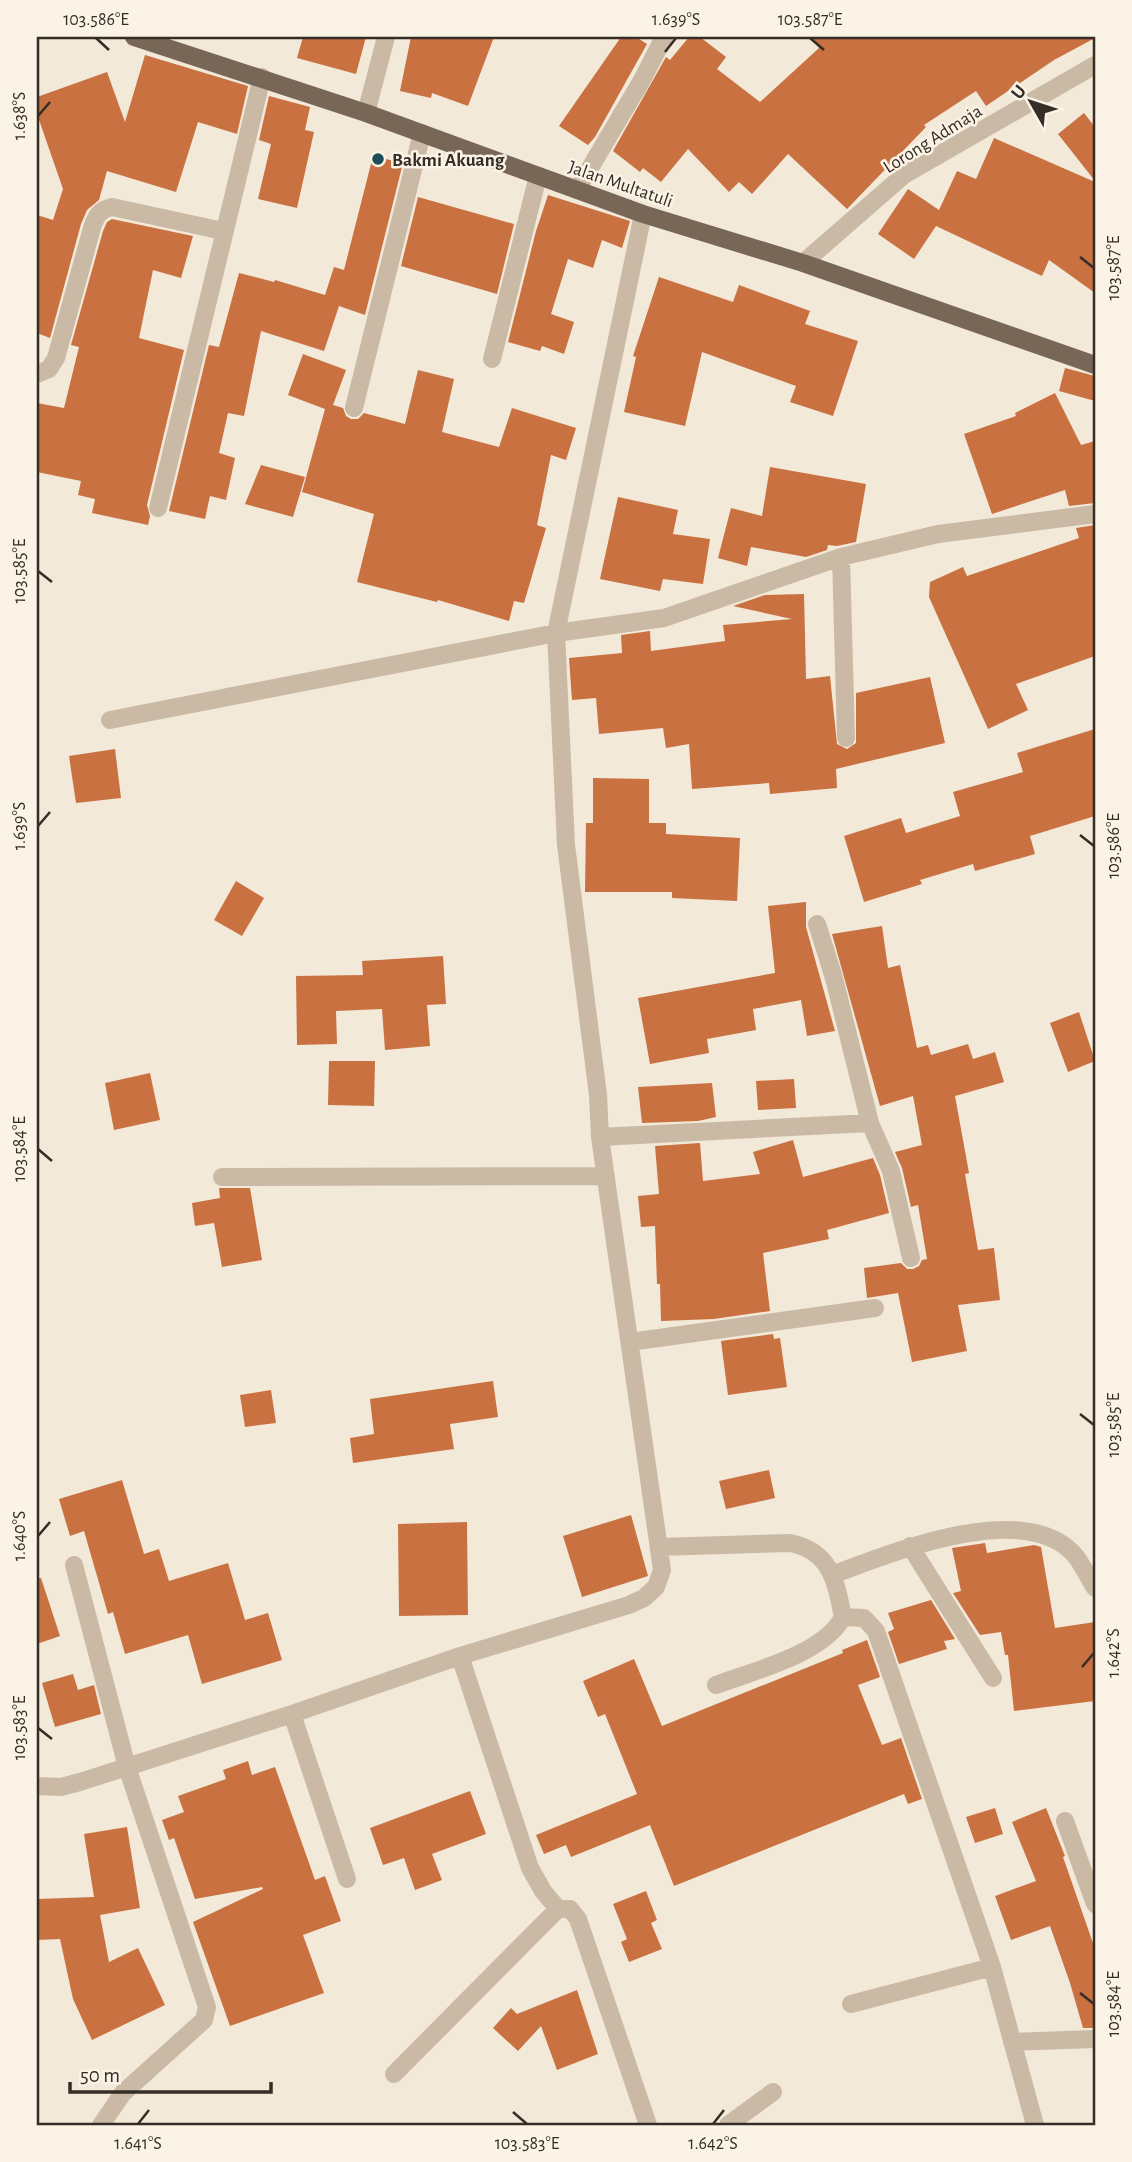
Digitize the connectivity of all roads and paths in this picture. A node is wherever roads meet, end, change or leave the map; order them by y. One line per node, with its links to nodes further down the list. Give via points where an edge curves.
1 (134, 37): 5 (main road, Jalan Multatuli)
2 (386, 37): 6 (street)
3 (659, 39): 9 (street, via 642,80)
4 (1095, 65): 12 (street, Lorong Admaja, via 904,176)
5 (261, 77): 6 (main road, Jalan Multatuli); 11 (street)
6 (366, 113): 7 (main road, Jalan Multatuli)
7 (422, 133): 8 (main road, Jalan Multatuli); 16 (street)
8 (538, 176): 9 (main road, Jalan Multatuli); 13 (street)
9 (577, 190): 10 (main road, Jalan Multatuli)
10 (643, 214): 12 (main road, Jalan Multatuli); 20 (street)
11 (223, 231): 15 (street, via 112,207 102,209 92,228 56,358 50,369); 17 (street)
12 (803, 263): 14 (main road, Jalan Multatuli)
13 (492, 359)
14 (1095, 365)
15 (37, 374)
16 (354, 408)
17 (158, 508)
18 (1095, 514): 19 (street, via 938,534)
19 (841, 557): 20 (street, via 664,618); 22 (street)
20 (556, 633): 21 (street); 25 (street, via 566,845)
21 (110, 720)
22 (846, 738)
23 (817, 924): 24 (street)
24 (870, 1123): 25 (street); 28 (street, via 891,1171)
25 (600, 1137): 27 (street)
26 (222, 1177): 27 (street)
27 (606, 1177): 30 (street)
28 (911, 1258)
29 (875, 1308): 30 (street)
30 (630, 1342): 32 (street)
31 (910, 1546): 34 (street); 35 (street, via 1020,1528 1048,1536 1072,1552); 38 (street)
32 (659, 1547): 34 (street, via 790,1543 819,1555); 37 (street, via 662,1570 656,1587 644,1598)
33 (75, 1565): 41 (street)
34 (832, 1575): 36 (street)
35 (1095, 1588)
36 (843, 1617): 39 (street, via 826,1639 806,1651); 47 (street, via 864,1618 876,1631)
37 (460, 1656): 40 (street); 46 (street, via 530,1868)
38 (993, 1678)
39 (716, 1685)
40 (292, 1714): 41 (street); 44 (street)
41 (127, 1767): 42 (street, via 61,1787); 53 (street, via 208,2007 197,2027 123,2093)
42 (37, 1786)
43 (1065, 1821): 45 (street)
44 (347, 1879)
45 (1095, 1903)
46 (558, 1909): 51 (street); 54 (street, via 570,1909 578,1919)
47 (992, 1967): 48 (street); 50 (street)
48 (851, 2004)
49 (1095, 2039): 50 (street)
50 (1012, 2042): 56 (street)
51 (394, 2074)
52 (774, 2092): 55 (street)
53 (102, 2125)
54 (648, 2125)
55 (728, 2125)
56 (1035, 2125)

